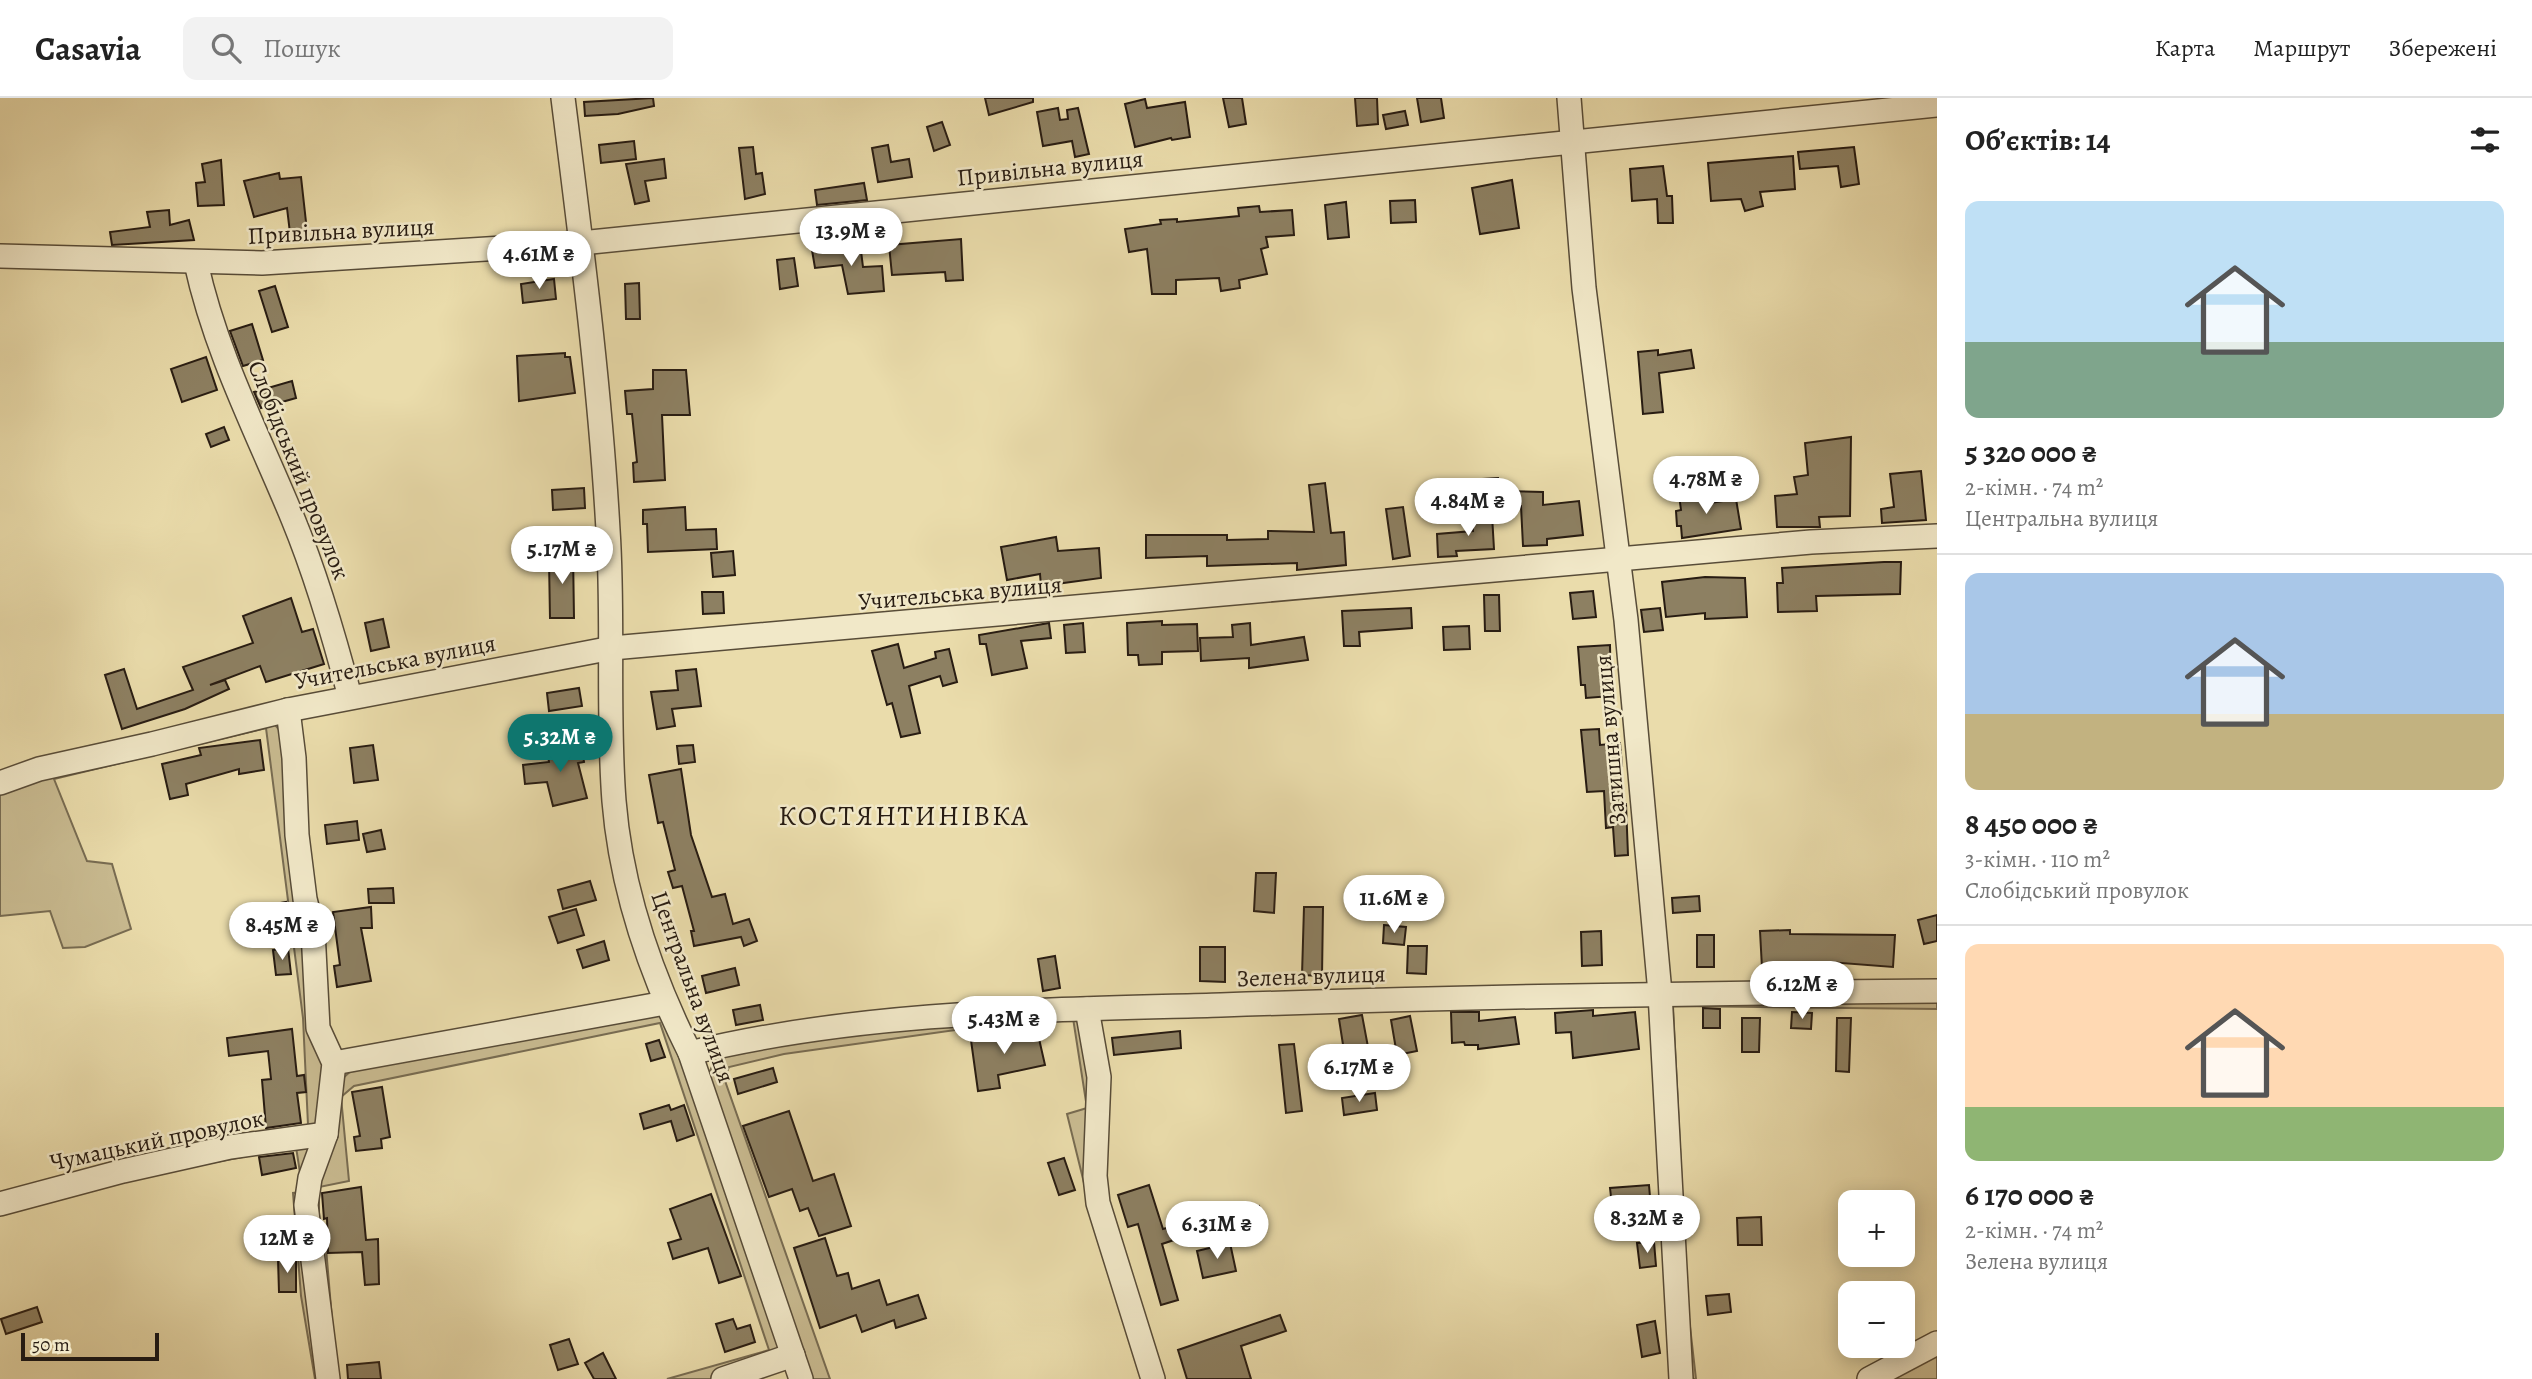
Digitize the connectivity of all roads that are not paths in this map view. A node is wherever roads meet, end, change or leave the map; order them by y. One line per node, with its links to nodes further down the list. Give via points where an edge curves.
1 (563, 98): 5 (street, Центральна вулиця)
2 (1569, 98): 4 (street, Затишна вулиця)
3 (1937, 105): 4 (street, Привільна вулиця)
4 (1571, 143): 5 (street, Привільна вулиця); 9 (street, Затишна вулиця)
5 (582, 243): 7 (street, Привільна вулиця); 10 (street, Центральна вулиця, via 608,531)
6 (0, 256): 7 (street, Привільна вулиця)
7 (196, 263): 11 (street, Слобідський провулок, via 212,326 327,607)
8 (1937, 536): 9 (street, Учительська вулиця)
9 (1616, 560): 10 (street, Учительська вулиця); 15 (street, Затишна вулиця, via 1626,620)
10 (612, 648): 11 (street, Учительська вулиця); 16 (street, Центральна вулиця, via 614,801 628,888)
11 (350, 697): 12 (street, Учительська вулиця)
12 (288, 710): 13 (street, Учительська вулиця, via 39,769); 19 (street, via 297,835 313,931 318,1028)
13 (0, 783)
14 (1937, 991): 15 (street, Зелена вулиця)
15 (1660, 993): 17 (street, Зелена вулиця); 28 (street, Затишна вулиця)
16 (665, 1003): 18 (street, Центральна вулиця); 19 (street)
17 (1087, 1009): 18 (street, Зелена вулиця, via 934,1016 753,1037); 27 (street, via 1099,1077 1098,1203)
18 (691, 1053): 23 (street, Центральна вулиця)
19 (334, 1063): 20 (street)
20 (326, 1134): 21 (street, Чумацький провулок, via 230,1147); 24 (street, via 306,1205)
21 (0, 1204)
22 (1937, 1343): 29 (street)
23 (793, 1355): 25 (street); 26 (street, Центральна вулиця)
24 (328, 1379)
25 (723, 1379)
26 (801, 1379)
27 (1153, 1379)
28 (1681, 1379)
29 (1869, 1379)

